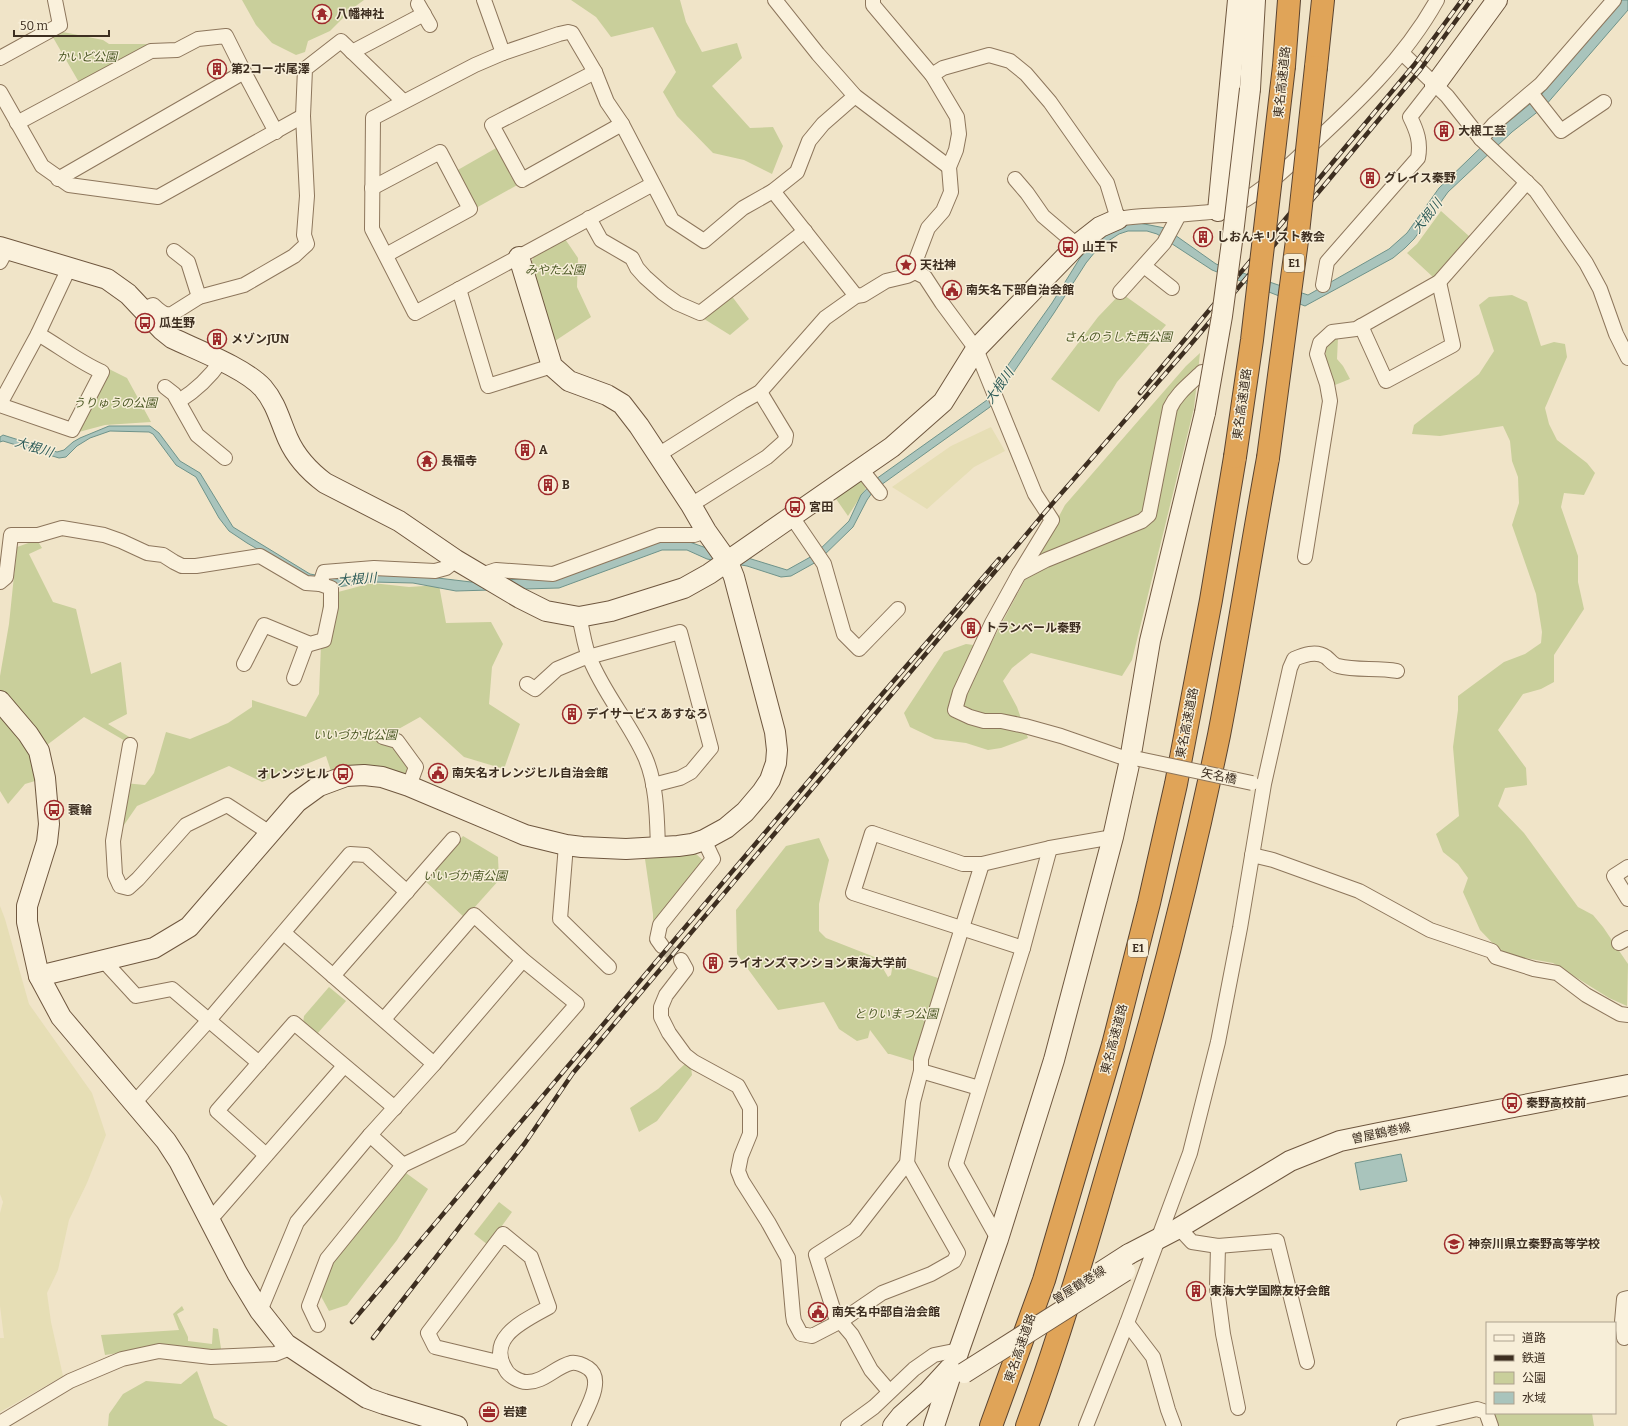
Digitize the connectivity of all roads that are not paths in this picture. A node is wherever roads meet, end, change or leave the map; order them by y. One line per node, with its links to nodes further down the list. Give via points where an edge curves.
1 (55, 0): 16 (street, via 60,25)
2 (484, 0): 14 (street)
3 (775, 0): 22 (street)
4 (873, 0): 19 (street, via 873,5)
5 (1238, 0): 38 (street)
6 (1255, 0): 95 (street, bridge, via 1250,89 1222,316 1205,413 1152,634)
7 (1289, 0): 162 (highway, 東名高速道路 / E1, bridge, via 1284,66 1235,457 1177,776 1149,903 1113,1045 1046,1272)
8 (1323, 0): 163 (highway, E1, bridge, via 1298,233 1268,458 1219,733 1158,996 1082,1259)
9 (1437, 0): 15 (street, via 1425,22)
10 (1497, 0): 20 (street)
11 (1614, 0): 23 (street, via 1541,84)
12 (424, 14): 13 (street)
13 (352, 52): 24 (street); 26 (street, via 341,41 305,69)
14 (503, 53): 18 (street, via 568,32 576,37); 24 (street)
15 (1402, 53): 20 (street); 38 (street, via 1334,124 1289,166 1248,199)
16 (0, 58)
17 (244, 72): 27 (street, via 226,36 198,39 177,50 151,50); 29 (street); 32 (street)
18 (595, 72): 28 (street, via 607,102); 28 (street, via 492,125 522,180)
19 (932, 75): 31 (street, via 957,117 959,134); 40 (street, via 943,68 989,55 1010,61 1026,74 1050,102 1107,184)
20 (1435, 85): 30 (street); 52 (street, via 1410,117 1420,147 1418,158 1328,262)
21 (0, 92): 27 (street)
22 (855, 96): 31 (street); 37 (street, via 822,124 809,141 797,172)
23 (1537, 100): 25 (street, via 1561,132); 30 (street, via 1494,124)
24 (403, 101): 36 (street, via 373,118)
25 (1604, 102)
26 (303, 116): 29 (street); 57 (street, via 306,196 304,235 307,244 294,256 244,286)
27 (17, 123): 32 (street, via 42,166)
28 (622, 124): 35 (street)
29 (276, 132): 32 (street, via 158,197 69,185)
30 (1487, 144): 34 (street)
31 (949, 167): 50 (street, via 951,192 943,211 928,228 914,264)
32 (58, 179)
33 (1015, 179): 43 (street, via 1043,216)
34 (1527, 182): 51 (street); 62 (street, via 1586,263 1600,289 1616,334)
35 (653, 184): 37 (street, via 672,220 704,240 743,208); 39 (street)
36 (372, 188): 46 (street, via 372,228); 46 (street, via 440,152 470,209)
37 (773, 191): 42 (street)
38 (1218, 211): 41 (street)
39 (589, 218): 42 (street, via 601,240 632,258 641,273 663,293 677,303 700,312); 47 (street)
40 (1118, 219): 41 (street, via 1137,216); 43 (street, via 1100,227)
41 (1176, 221): 48 (street, via 1164,243)
42 (805, 232): 56 (street)
43 (1077, 245): 61 (street)
44 (174, 251): 57 (street, via 188,262)
45 (2, 253): 49 (street)
46 (386, 255): 54 (street, via 415,313)
47 (519, 257): 54 (street); 64 (street)
48 (1144, 266): 53 (street); 55 (street)
49 (69, 268): 58 (street, via 107,279); 60 (street)
50 (915, 272): 56 (street, via 886,281 863,295); 61 (street, via 925,277)
51 (1439, 282): 59 (street); 59 (street, via 1453,345 1386,381)
52 (1323, 285)
53 (1172, 288)
54 (459, 289): 64 (street, via 488,386)
55 (1120, 292)
56 (856, 296): 67 (street, via 824,318)
57 (199, 297): 58 (street, via 168,315 153,305)
58 (143, 309): 63 (street, via 172,338)
59 (1361, 326): 77 (street, via 1332,332 1320,343 1317,354 1330,401)
60 (38, 334): 69 (street); 69 (street, via 62,347 86,365 102,372 72,430)
61 (976, 349): 72 (street, via 943,402); 80 (street, via 1035,494 1052,520)
62 (1628, 358)
63 (221, 361): 68 (street, via 212,374 192,393); 78 (street, via 248,374 262,387 280,416 295,452 314,475 399,521)
64 (552, 366): 70 (street, via 569,381 607,395 622,404)
65 (1202, 372): 80 (street, via 1180,392 1170,408 1150,515)
66 (164, 387): 68 (street, via 174,394)
67 (760, 392): 70 (street); 74 (street, via 786,434 785,441 767,457)
68 (178, 401): 71 (street, via 197,434)
69 (0, 404)
70 (658, 455): 74 (street)
71 (225, 458)
72 (865, 475): 73 (street); 75 (street)
73 (880, 494)
74 (691, 505): 76 (street)
75 (792, 517): 79 (street); 84 (street, via 819,556 844,634 859,649)
76 (706, 531): 79 (street); 81 (street, via 694,535 659,535 553,574 496,570)
77 (1305, 557)
78 (456, 560): 81 (street); 82 (street, via 446,568 435,571 374,568 324,572)
79 (728, 562): 85 (street, via 684,588 611,611); 102 (street, via 773,725 777,750 776,763 770,780 745,812 726,828)
80 (1019, 574): 95 (street, 矢名橋, via 992,623 960,692 955,710 970,718 1002,721)
81 (484, 577): 85 (street, via 546,611)
82 (322, 579): 83 (street, via 306,583 260,556 182,566 163,555 147,553 121,540 62,528 38,535 10,535 6,577); 86 (street, via 331,588 324,640)
83 (0, 582)
84 (898, 609)
85 (579, 617): 87 (street)
86 (307, 643): 88 (street, via 264,625 252,637); 90 (street)
87 (589, 658): 91 (street, via 557,669); 97 (street, via 646,758); 97 (street, via 680,632 711,748 691,772 680,778)
88 (244, 664)
89 (1397, 671): 96 (street, via 1337,666 1318,654 1306,654 1294,659)
90 (294, 678)
91 (534, 690)
92 (0, 701): 119 (street, via 39,751 45,778 48,806 47,842 28,906 27,922)
93 (383, 737): 98 (street, via 397,741 416,767)
94 (130, 744): 99 (street, via 113,841 115,875 120,886 128,888 138,879 186,825 227,805)
95 (1134, 759): 96 (street, 矢名橋, bridge); 100 (street)
96 (1258, 784): 106 (street)
97 (653, 785): 104 (street)
98 (409, 786): 99 (street, via 382,777 346,776 319,786 297,802); 103 (street, via 525,835)
99 (270, 833): 115 (street, via 189,927 154,948)
100 (1113, 837): 105 (street); 138 (street, via 1054,1060)
101 (453, 839): 109 (street)
102 (704, 840): 104 (street); 113 (street, via 713,859 660,925 658,939)
103 (566, 845): 104 (street); 118 (street, via 560,919)
104 (658, 848)
105 (1050, 848): 107 (street); 114 (street)
106 (1252, 854): 121 (street, via 1359,891 1430,930 1492,951 1496,957 1557,973 1586,994 1620,1014); 139 (street, via 1218,1042 1190,1152)
107 (982, 864): 111 (street); 111 (street, via 964,864 872,833 853,893)
108 (1628, 868): 110 (street, via 1614,876)
109 (407, 892): 112 (street, via 366,855 350,854); 120 (street)
110 (1628, 899)
111 (962, 928): 114 (street); 127 (street, via 921,1059)
112 (284, 933): 120 (street); 123 (street)
113 (662, 946)
114 (1023, 948): 129 (street)
115 (103, 960): 119 (street); 123 (street, via 136,996 172,989)
116 (523, 960): 122 (street, via 474,915); 125 (street); 135 (street, via 577,1004 460,1138)
117 (681, 960): 143 (street, via 686,970 666,995 661,1007 661,1017 685,1055 738,1086 750,1108 750,1134 738,1171 788,1258 794,1321 801,1334 812,1336)
118 (609, 967)
119 (39, 976): 130 (street, via 60,1016)
120 (333, 976): 122 (street)
121 (1628, 1015)
122 (384, 1019): 125 (street)
123 (209, 1020): 124 (street); 130 (street)
124 (258, 1063): 126 (street, via 294,1023); 133 (street, via 217,1111)
125 (434, 1064): 131 (street)
126 (344, 1066): 131 (street); 133 (street)
127 (921, 1071): 129 (street); 134 (street, via 913,1102)
128 (1628, 1085): 137 (street, 曽屋鶴巻線, via 1340,1141 1290,1160)
129 (979, 1088): 138 (street, via 956,1164)
130 (134, 1103): 136 (street, via 179,1161)
131 (395, 1108): 132 (street)
132 (370, 1135): 135 (street); 142 (street, via 297,1222)
133 (266, 1155): 136 (street)
134 (907, 1163): 143 (street, via 855,1230 816,1255 835,1315); 143 (street, via 958,1253 954,1261 931,1274 882,1293)
135 (403, 1165): 145 (street, via 326,1259 309,1306)
136 (209, 1221): 142 (street)
137 (1178, 1228): 139 (street, 曽屋鶴巻線); 140 (street, via 1192,1242)
138 (998, 1239): 150 (street)
139 (1157, 1240): 144 (street); 150 (street, 曽屋鶴巻線, bridge, via 1141,1261 1127,1263)
140 (1218, 1246): 148 (street, via 1277,1241); 152 (street, via 1217,1288 1223,1334)
141 (1628, 1298): 146 (street, via 1624,1298)
142 (260, 1311): 147 (street)
143 (841, 1321): 151 (street, via 852,1334 870,1370)
144 (1127, 1323): 164 (street); 165 (street, via 1153,1358)
145 (318, 1325)
146 (1624, 1338)
147 (290, 1348): 155 (street, via 275,1354 211,1357 159,1351 122,1359 70,1382); 157 (street, via 367,1398)
148 (1307, 1362)
149 (502, 1363): 149 (street, via 500,1351 503,1340 510,1331 549,1307 531,1256 503,1234 428,1333 435,1347); 158 (street, via 508,1373 525,1382 537,1381 571,1363 583,1364 591,1370 595,1378 595,1389)
150 (959, 1363): 151 (street, via 934,1355); 160 (street, 曽屋鶴巻線); 161 (street)
151 (889, 1392): 159 (street)
152 (1238, 1408)
153 (1486, 1412): 156 (street, via 1478,1409)
154 (1487, 1414): 167 (street)
155 (0, 1423)
156 (1430, 1423): 166 (street)
157 (458, 1426)
158 (579, 1426)
159 (848, 1426)
160 (893, 1426)
161 (934, 1426)
162 (991, 1426)
163 (1027, 1426)
164 (1086, 1426)
165 (1174, 1426)
166 (1404, 1426)
167 (1491, 1426)

